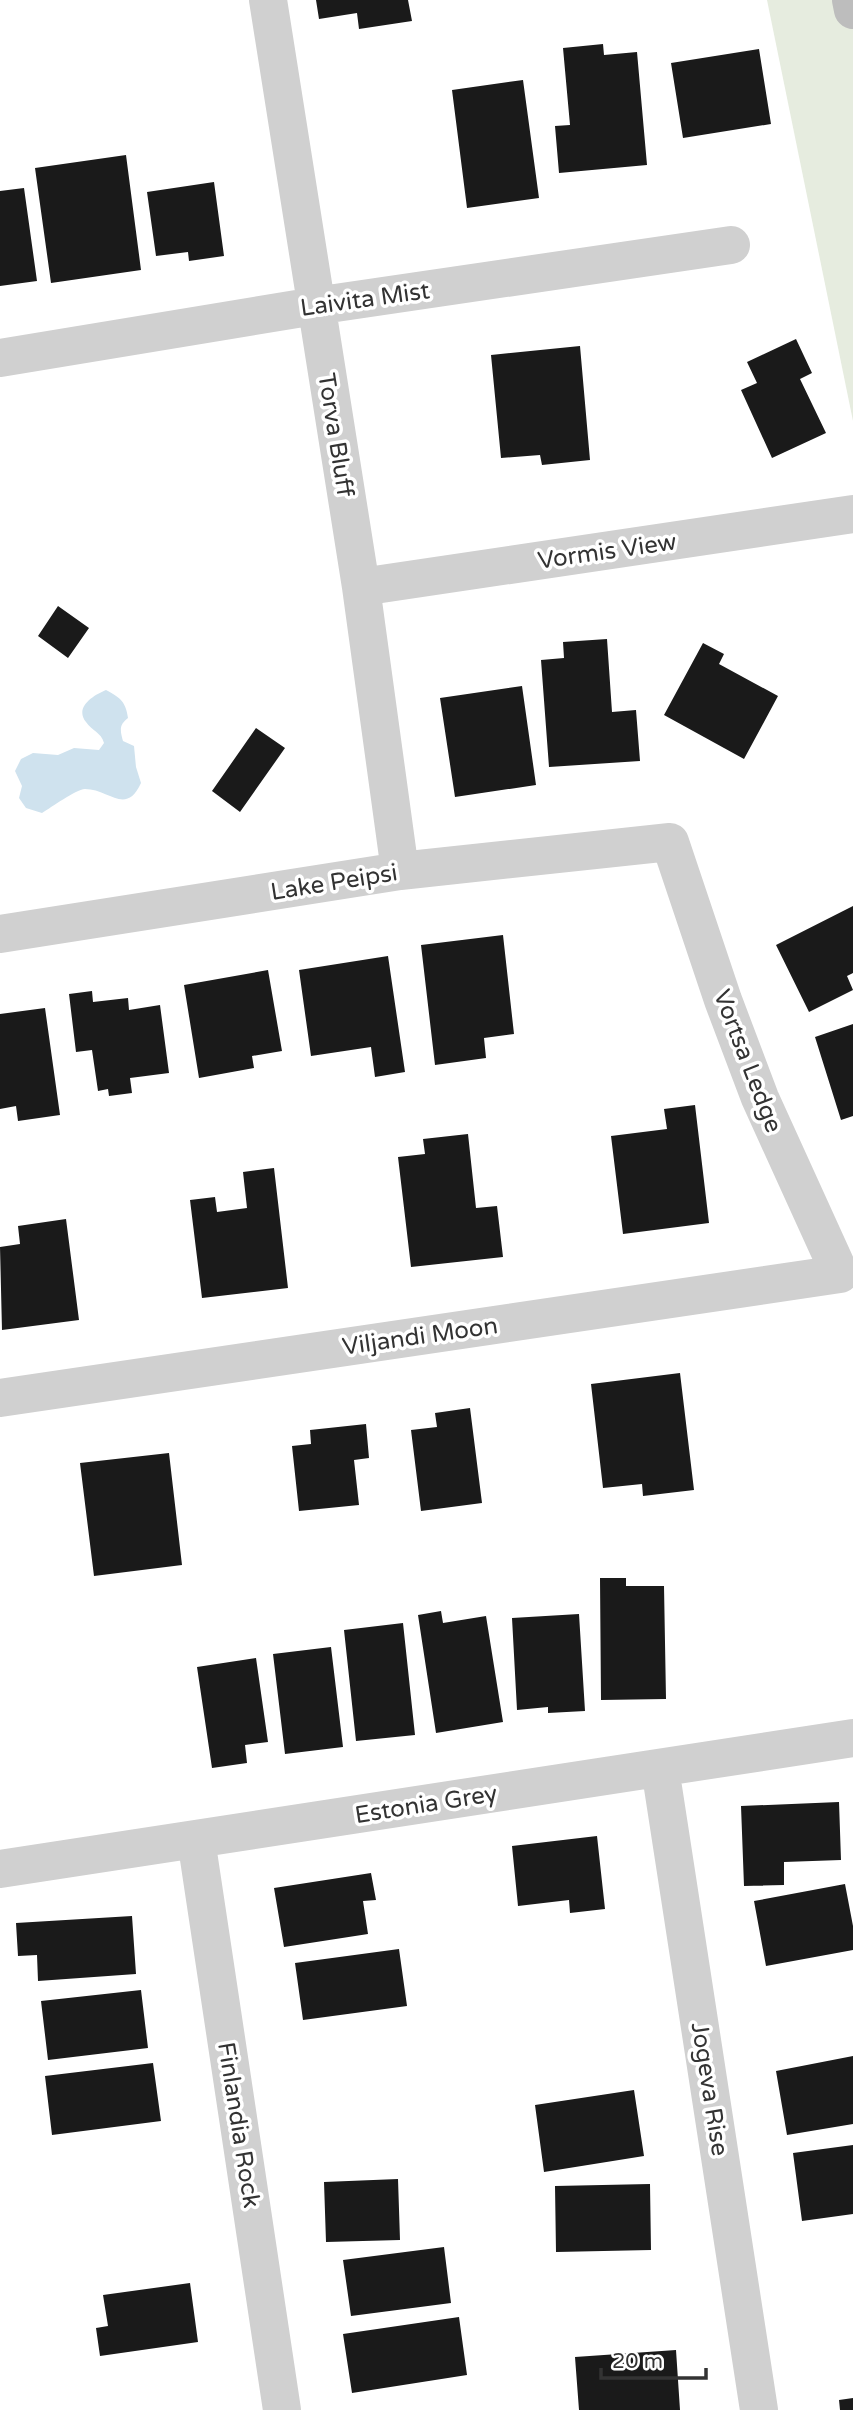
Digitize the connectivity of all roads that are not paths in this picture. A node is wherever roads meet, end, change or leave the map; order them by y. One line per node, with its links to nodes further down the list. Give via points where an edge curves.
1 (268, 0): 5 (street, Torva Bluff)
2 (851, 0): 3 (street)
3 (853, 10)
4 (731, 245): 5 (street, Laivita Mist)
5 (315, 306): 6 (street, Laivita Mist); 8 (street, Torva Bluff)
6 (0, 358)
7 (853, 514): 8 (street, Vormis View)
8 (360, 587): 10 (street, Torva Bluff)
9 (670, 842): 10 (street, Lake Peipsi); 12 (street, Vortsa Ledge, via 760,1098)
10 (400, 871): 11 (street, Lake Peipsi)
11 (0, 934)
12 (840, 1273): 13 (street, Viljandi Moon)
13 (0, 1398)
14 (853, 1738): 15 (street, Estonia Grey)
15 (660, 1768): 16 (street, Estonia Grey); 19 (street, Jogeva Rise)
16 (196, 1839): 17 (street, Estonia Grey); 18 (street, Finlandia Rock)
17 (0, 1869)
18 (282, 2410)
19 (759, 2410)

